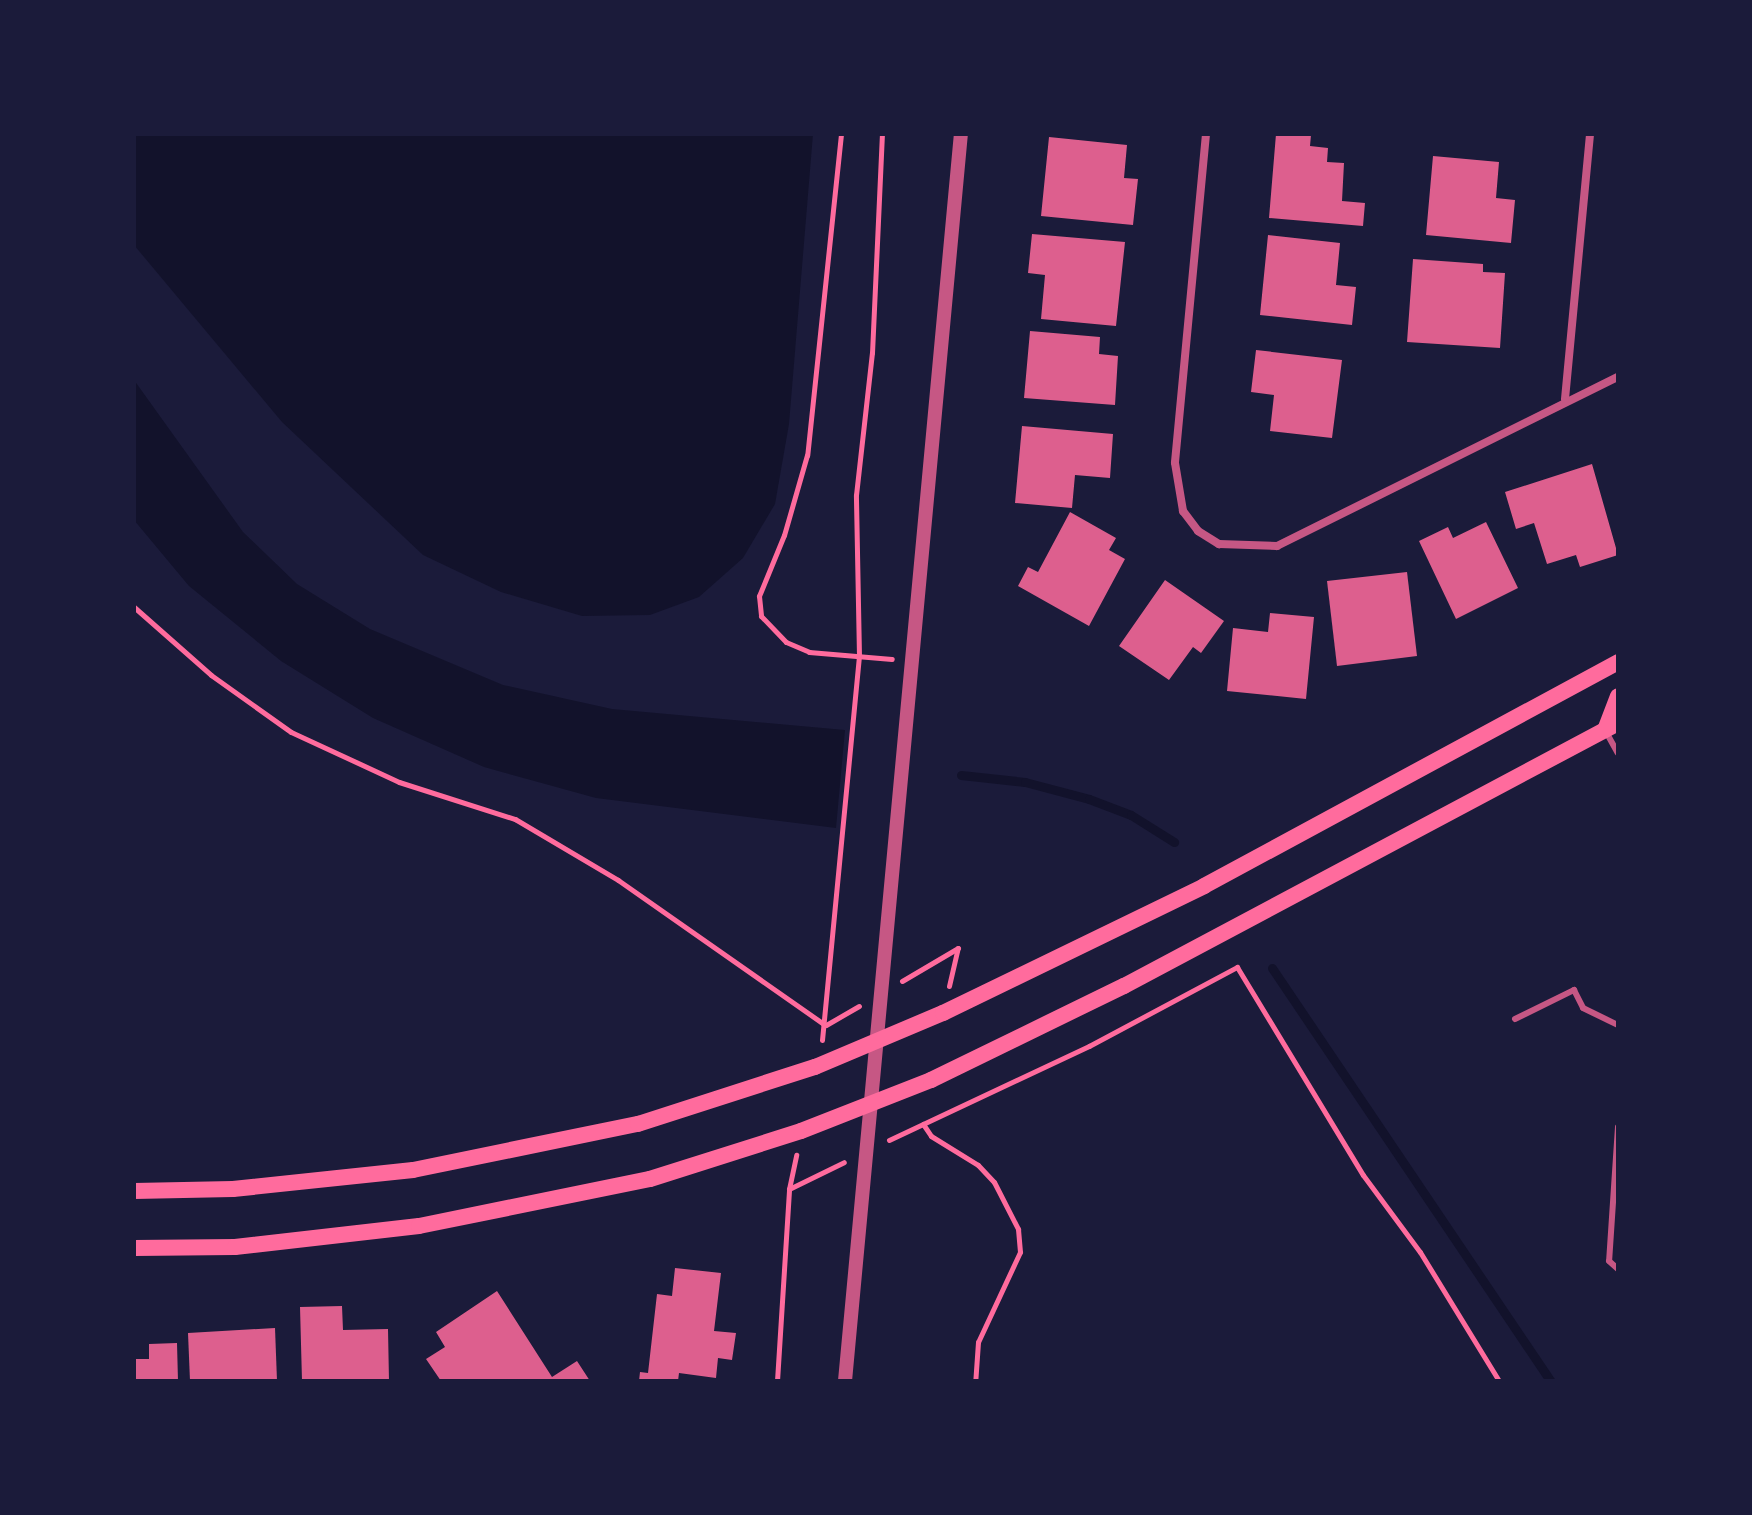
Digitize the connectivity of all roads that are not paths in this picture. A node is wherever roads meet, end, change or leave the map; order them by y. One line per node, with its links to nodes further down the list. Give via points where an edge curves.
1 (961, 134): 12 (street)
2 (1206, 134): 5 (street, via 1175,463 1183,511 1198,531 1219,544 1277,546)
3 (1590, 134): 5 (street)
4 (1618, 377): 5 (street)
5 (1565, 399)
6 (1618, 662): 12 (main road, via 1204,886)
7 (1618, 696): 8 (main road)
8 (1612, 727): 9 (lane); 13 (main road, via 1124,986)
9 (1618, 753)
10 (1515, 1019): 11 (lane, via 1574,990 1583,1008)
11 (1618, 1025)
12 (876, 1043): 13 (street); 15 (main road, via 638,1124 413,1170 233,1189)
13 (871, 1105): 16 (main road, via 650,1179 419,1226 235,1247); 18 (street)
14 (1618, 1127): 17 (lane, via 1609,1261)
15 (134, 1191)
16 (134, 1248)
17 (1618, 1269)
18 (845, 1381)

